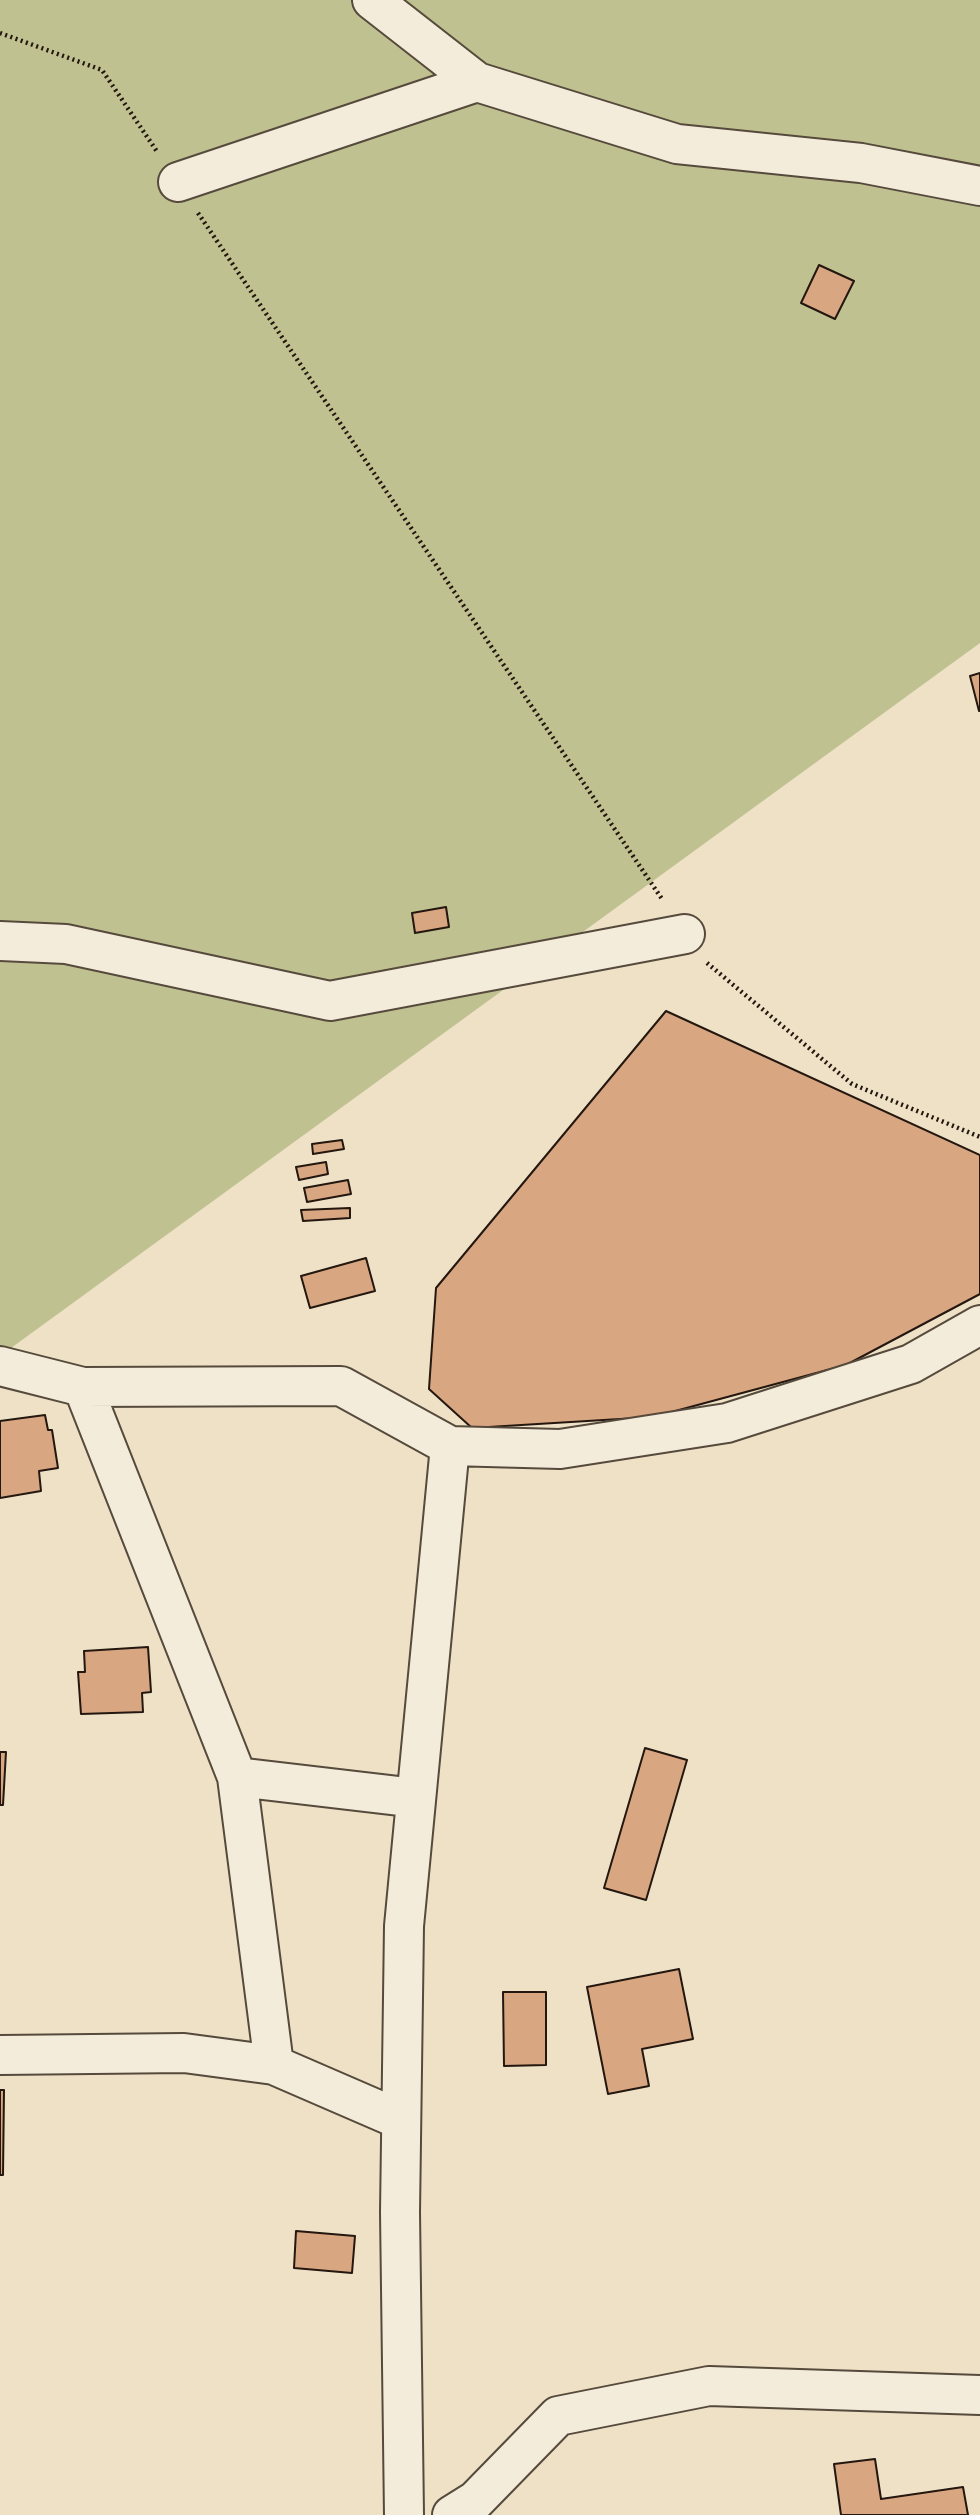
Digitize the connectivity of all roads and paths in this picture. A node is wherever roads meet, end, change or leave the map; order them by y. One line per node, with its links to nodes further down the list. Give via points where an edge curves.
1 (372, 0): 3 (street)
2 (0, 33): 4 (path, via 102,70)
3 (477, 82): 4 (street); 5 (street, via 677,144 860,163)
4 (177, 182): 6 (path)
5 (980, 186)
6 (685, 934): 7 (street, via 330,1001 66,944); 8 (path, via 703,960 852,1084)
7 (0, 941)
8 (980, 1137)
9 (980, 1325): 12 (street, via 911,1364 727,1423 560,1449)
10 (0, 1366): 11 (street)
11 (83, 1387): 12 (street, via 341,1386); 13 (street)
12 (450, 1446): 14 (street)
13 (237, 1777): 14 (street); 16 (street)
14 (416, 1798): 17 (street, via 404,1926)
15 (0, 2055): 16 (street, via 184,2053)
16 (274, 2065): 17 (street)
17 (401, 2120): 19 (street)
18 (980, 2395): 20 (street, via 709,2386 558,2416 476,2500)
19 (404, 2515)
20 (452, 2515)

